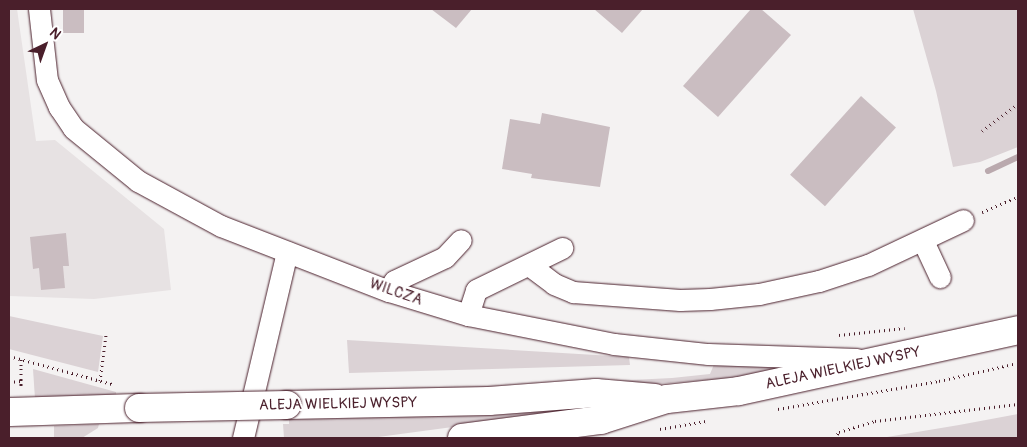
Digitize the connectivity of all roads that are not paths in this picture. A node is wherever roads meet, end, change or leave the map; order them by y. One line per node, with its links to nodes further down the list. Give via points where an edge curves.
1 (39, 9): 6 (street, WILCZA, via 50,89 80,134 138,181 178,204)
2 (963, 220): 4 (street)
3 (461, 240): 9 (street, via 445,257 394,281)
4 (923, 240): 7 (street, via 868,265 819,281 759,294 710,299 671,300 573,292 554,284); 8 (street)
5 (562, 248): 7 (street)
6 (287, 252): 9 (street, WILCZA); 15 (street)
7 (529, 265): 10 (street, via 476,290)
8 (940, 277)
9 (389, 291): 10 (street, WILCZA)
10 (468, 315): 12 (street, WILCZA, via 614,344 708,354)
11 (1018, 330): 12 (main road, ALEJA WIELKIEJ WYSPY)
12 (881, 360): 13 (main road, ALEJA WIELKIEJ WYSPY, via 739,391)
13 (667, 399): 14 (main road, ALEJA WIELKIEJ WYSPY, bridge, via 596,393 489,401 140,408); 16 (main road, ALEJA WIELKIEJ WYSPY, via 601,420)
14 (15, 405)
15 (243, 438)
16 (462, 438)

